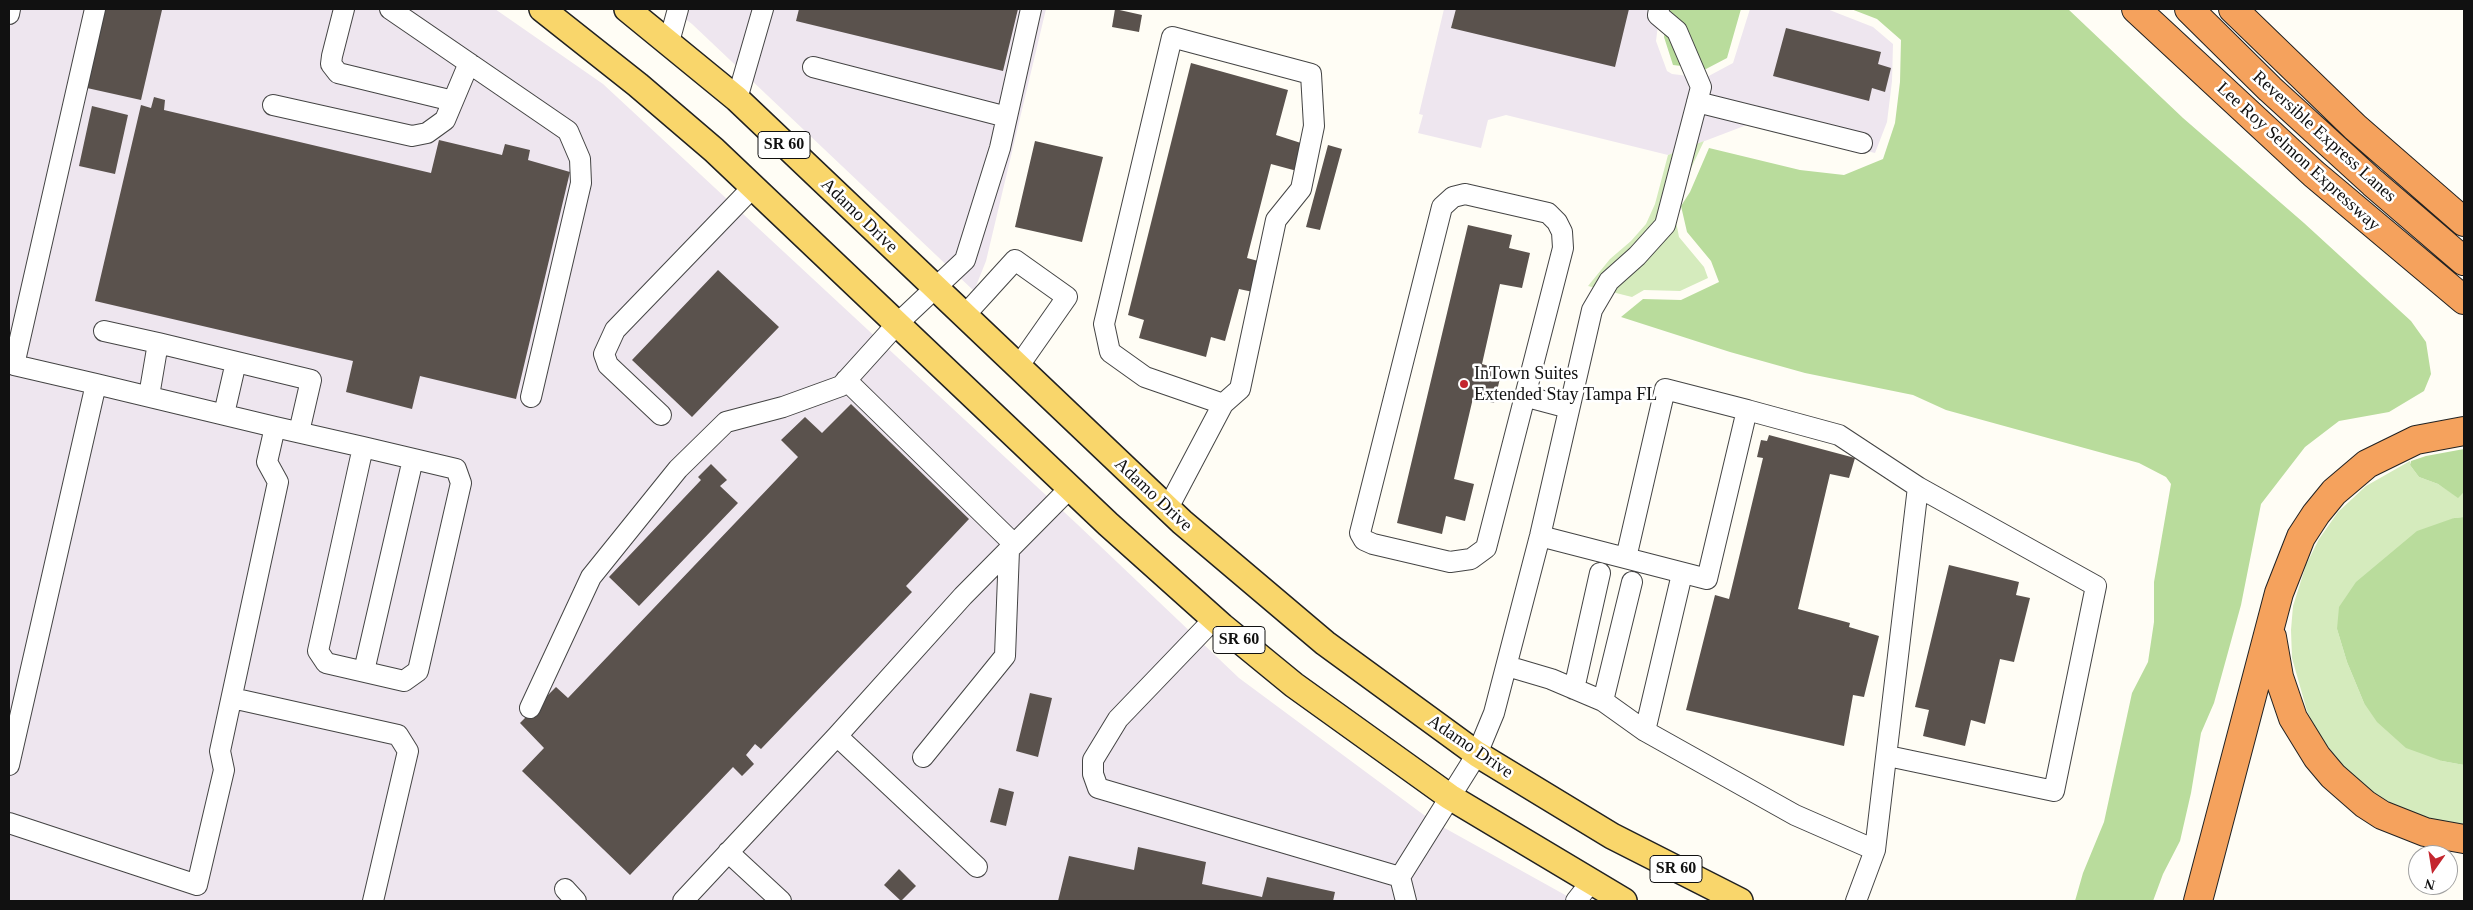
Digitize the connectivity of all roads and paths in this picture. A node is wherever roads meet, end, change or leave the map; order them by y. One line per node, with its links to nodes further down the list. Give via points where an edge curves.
1 (10, 9): 14 (street)
2 (95, 9): 35 (street)
3 (344, 9): 19 (street, via 332,56 332,64 338,73)
4 (390, 9): 16 (street)
5 (542, 9): 24 (main road, SR 60, via 638,85)
6 (627, 9): 15 (main road, Adamo Drive / SR 60)
7 (678, 9): 15 (street)
8 (763, 9): 18 (street)
9 (1031, 9): 22 (street)
10 (1659, 9): 20 (street, via 1658,15 1677,31 1701,87)
11 (2136, 9): 28 (highway, Lee Roy Selmon Expressway, via 2314,174)
12 (2189, 9): 26 (highway, Reversible Express Lanes, via 2270,89)
13 (2233, 9): 25 (highway, via 2355,127)
14 (9, 14)
15 (669, 42): 18 (main road, Adamo Drive / SR 60)
16 (469, 63): 19 (street); 40 (street, via 568,131 580,159 581,183)
17 (813, 66): 22 (street)
18 (737, 99): 27 (main road, Adamo Drive / SR 60)
19 (452, 101): 21 (street, via 445,120 427,133 412,136)
20 (1697, 102): 23 (street); 42 (street, via 1664,225 1609,281 1592,310)
21 (274, 105)
22 (1007, 117): 27 (street, via 965,260)
23 (1862, 143)
24 (753, 187): 30 (main road, SR 60); 45 (street, via 615,330 604,354 608,365)
25 (2464, 222)
26 (2464, 261)
27 (935, 289): 29 (main road, Adamo Drive / SR 60); 30 (street)
28 (2464, 300)
29 (964, 316): 34 (main road, Adamo Drive / SR 60); 34 (street, via 1015,260 1067,297)
30 (898, 324): 36 (street); 52 (main road, SR 60)
31 (104, 331): 32 (street)
32 (158, 343): 33 (street); 38 (street)
33 (236, 362): 44 (street); 48 (street, via 311,380)
34 (1018, 367): 53 (main road, Adamo Drive / SR 60)
35 (11, 373): 37 (street)
36 (846, 380): 55 (street); 67 (street, via 841,386 783,407 726,422 678,470 591,577)
37 (96, 384): 38 (street); 73 (street)
38 (149, 396): 44 (street)
39 (1524, 396): 39 (street, via 1486,548 1478,555 1450,562 1364,540 1360,533 1442,207 1453,197 1465,194 1548,213 1562,232 1564,248); 42 (street)
40 (531, 397)
41 (1223, 404): 41 (street, via 1145,377 1110,352 1104,324 1172,37 1311,74 1314,126 1301,189 1276,220 1240,388); 53 (street)
42 (1569, 408): 54 (street)
43 (1747, 410): 51 (street, via 1839,435); 56 (street, via 1665,389); 58 (street, via 1707,579)
44 (224, 414): 46 (street)
45 (661, 415)
46 (275, 426): 48 (street); 65 (street, via 267,462 278,482)
47 (2464, 431): 61 (highway, via 2416,440 2390,451 2367,464 2334,492 2316,514 2292,557 2279,593)
48 (300, 432): 49 (street)
49 (363, 447): 50 (street); 63 (street, via 318,651 326,663)
50 (413, 459): 63 (street); 63 (street, via 456,469 461,483 418,671 404,681)
51 (1918, 487): 71 (street); 71 (street, via 2096,586 2054,792)
52 (1070, 488): 55 (street); 60 (main road, SR 60)
53 (1168, 508): 70 (main road, Adamo Drive / SR 60, via 1325,643)
54 (1540, 536): 56 (street); 62 (street)
55 (1012, 547): 69 (street); 72 (street, via 1005,656)
56 (1626, 558): 58 (street)
57 (1600, 573): 64 (street)
58 (1682, 574): 68 (street)
59 (1632, 582): 66 (street)
60 (1214, 620): 74 (main road, SR 60, via 1294,684); 80 (street, via 1118,719 1093,760 1098,788)
61 (2271, 630): 76 (highway, via 2279,677 2294,718 2317,757 2333,776 2382,815 2425,832); 89 (highway)
62 (1507, 666): 64 (street); 70 (street, via 1494,713)
63 (364, 671)
64 (1574, 689): 66 (street)
65 (232, 698): 75 (street, via 220,751 224,770 197,885); 82 (street, via 398,735 408,751)
66 (1602, 701): 68 (street)
67 (530, 708)
68 (1645, 731): 77 (street, via 1795,815)
69 (836, 736): 78 (street); 79 (street)
70 (1477, 754): 74 (street); 87 (main road, Adamo Drive / SR 60, via 1612,836)
71 (1888, 756): 77 (street)
72 (923, 757)
73 (9, 765)
74 (1450, 797): 80 (street); 81 (main road, SR 60)
75 (9, 823)
76 (2464, 839)
77 (1875, 850): 88 (street)
78 (728, 852): 83 (street); 84 (street)
79 (977, 866)
80 (1400, 877): 85 (street)
81 (1583, 892): 86 (main road, SR 60)
82 (372, 901)
83 (683, 901)
84 (781, 901)
85 (1406, 901)
86 (1624, 901)
87 (1740, 901)
88 (1856, 901)
89 (2198, 901)

